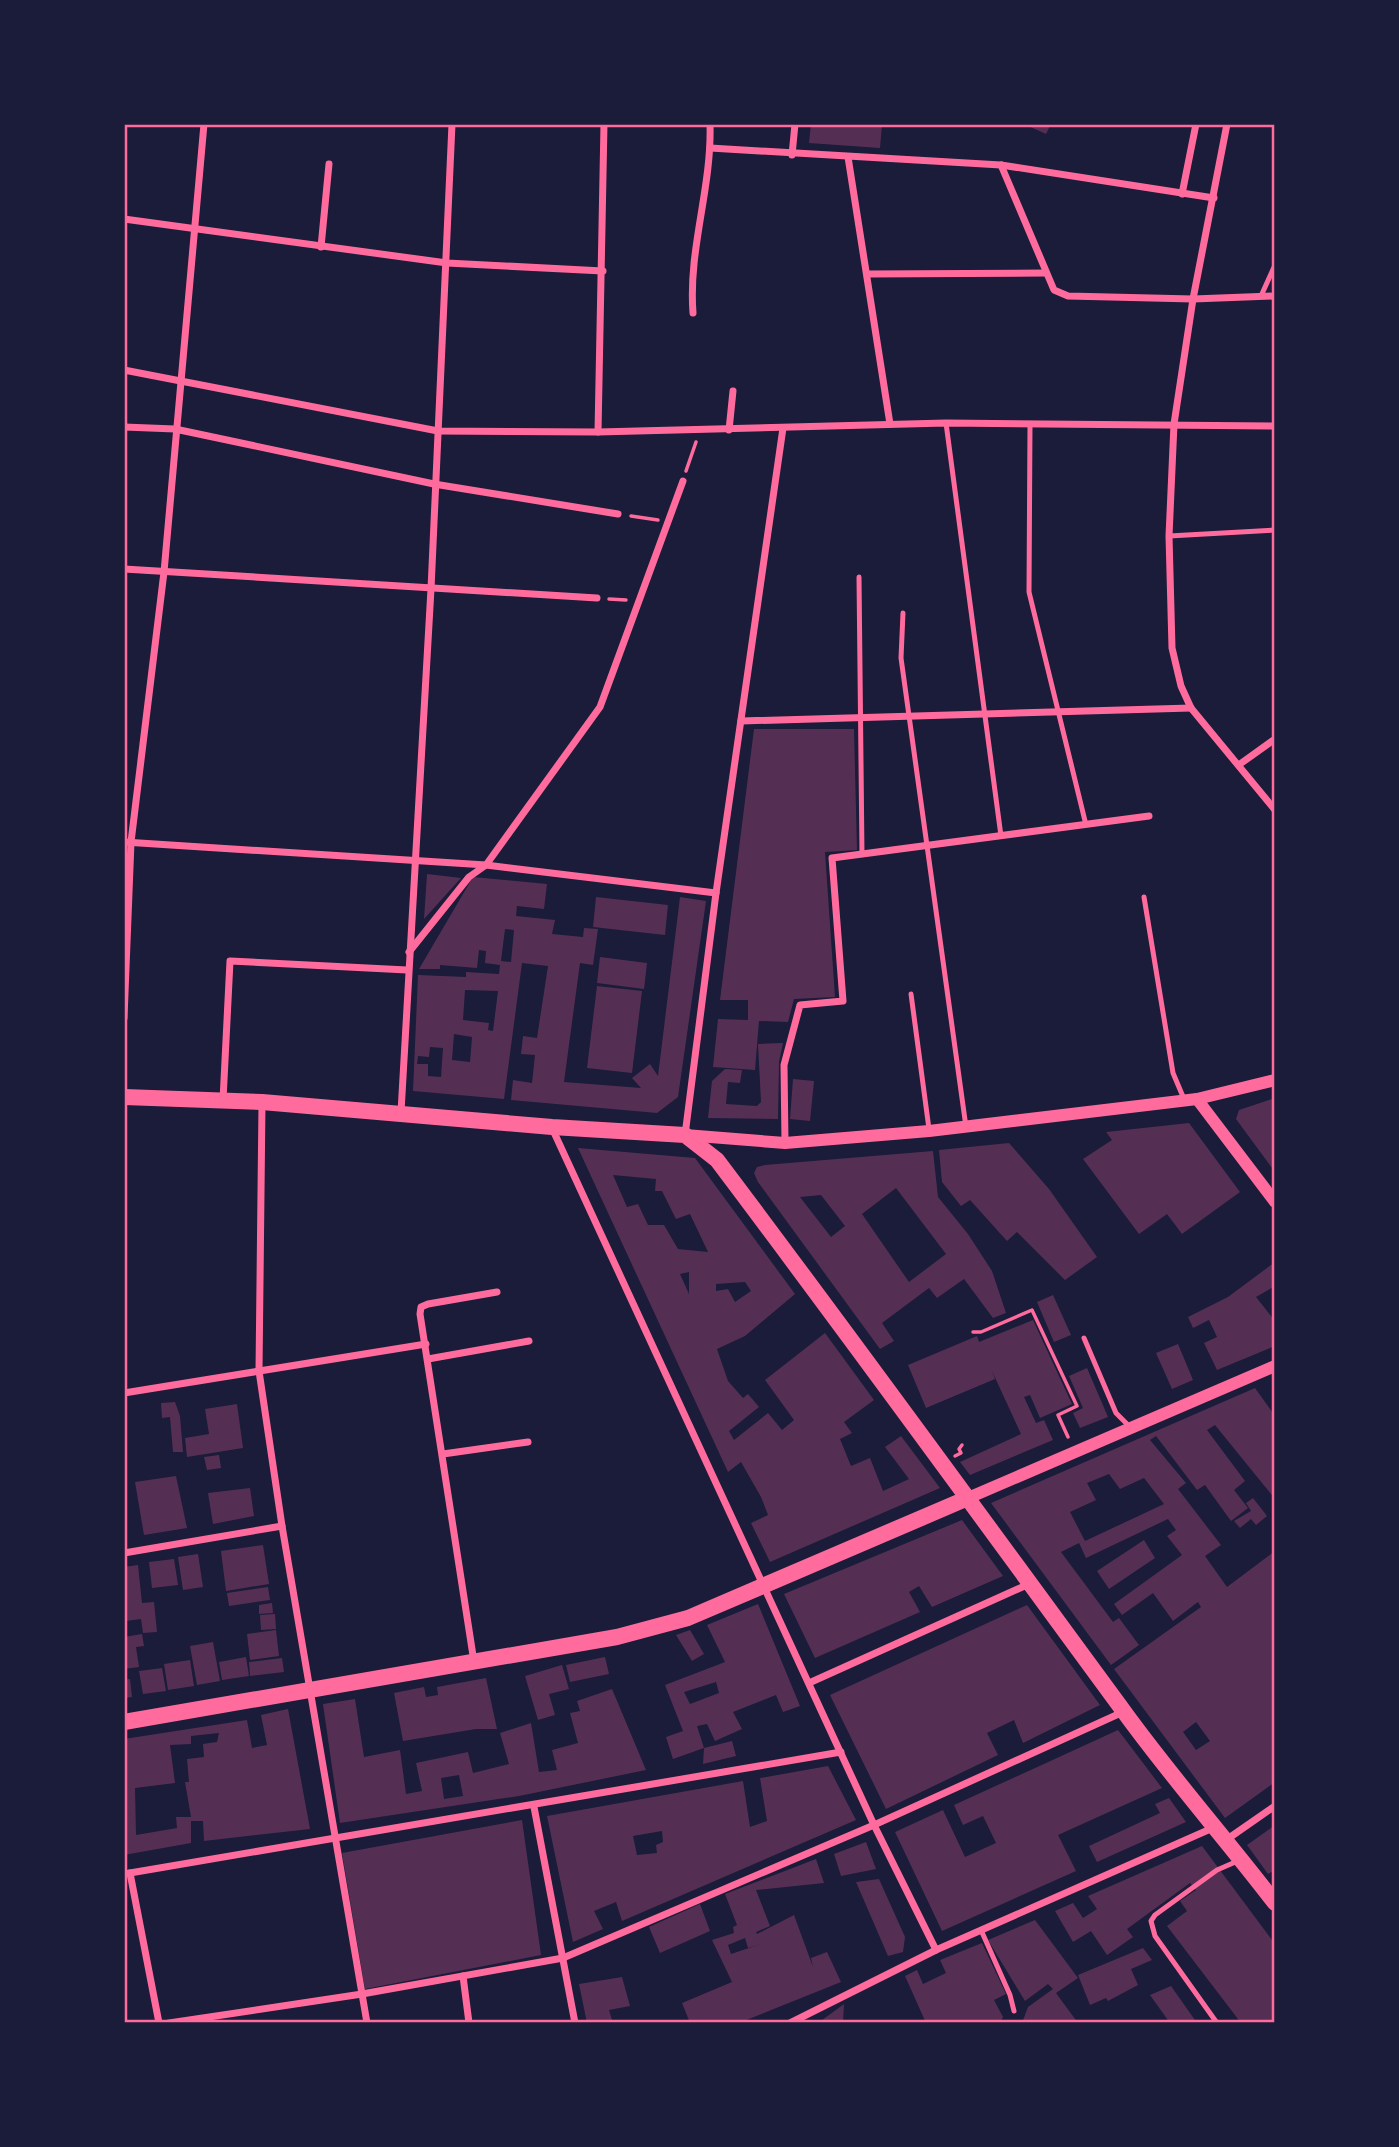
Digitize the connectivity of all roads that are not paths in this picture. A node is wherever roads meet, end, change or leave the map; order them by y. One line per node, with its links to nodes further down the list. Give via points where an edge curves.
1 (204, 124): 16 (street)
2 (452, 124): 18 (street)
3 (604, 124): 20 (street)
4 (710, 124): 8 (street)
5 (795, 124): 9 (street)
6 (1196, 124): 13 (street)
7 (1227, 124): 14 (street)
8 (710, 148): 9 (street); 26 (street, via 691,278)
9 (792, 155): 10 (street)
10 (848, 157): 12 (street); 22 (street)
11 (329, 164): 17 (street)
12 (1001, 165): 13 (street); 21 (street)
13 (1182, 194): 14 (street)
14 (1214, 198): 25 (street)
15 (124, 219): 16 (street)
16 (196, 228): 17 (street); 28 (street)
17 (321, 247): 18 (street)
18 (447, 263): 20 (street); 38 (street)
19 (1275, 265): 23 (lane)
20 (603, 271): 40 (street)
21 (1045, 273): 22 (street); 25 (street, via 1054,290 1068,296)
22 (867, 274): 31 (street)
23 (1261, 296): 24 (street); 25 (street)
24 (1275, 296)
25 (1193, 299): 33 (street)
26 (694, 313)
27 (124, 370): 28 (street)
28 (179, 382): 37 (street); 38 (street)
29 (733, 391): 39 (street)
30 (946, 423): 31 (street); 32 (street); 54 (lane)
31 (890, 424): 36 (street)
32 (1030, 424): 33 (street); 53 (lane, via 1029,592)
33 (1174, 424): 34 (street); 45 (street)
34 (1275, 426)
35 (124, 427): 37 (street)
36 (783, 428): 39 (street); 57 (street)
37 (174, 429): 42 (street); 47 (street)
38 (438, 430): 40 (street); 42 (street)
39 (729, 430): 40 (street)
40 (598, 432)
41 (683, 481): 68 (street, via 600,707)
42 (434, 484): 43 (street); 49 (street)
43 (618, 514)
44 (1275, 530): 45 (lane)
45 (1169, 536): 52 (street, via 1172,648)
46 (124, 569): 47 (street)
47 (164, 572): 49 (street); 64 (street)
48 (859, 577): 56 (lane)
49 (431, 589): 50 (street); 67 (street)
50 (597, 598)
51 (903, 613): 55 (lane, via 901,658)
52 (1191, 708): 53 (street); 59 (street)
53 (1057, 713): 54 (street); 62 (lane)
54 (985, 714): 55 (street); 63 (lane)
55 (909, 716): 56 (street); 65 (lane)
56 (860, 717): 57 (street); 66 (lane)
57 (741, 721): 69 (street)
58 (1275, 739): 59 (street)
59 (1240, 764): 60 (street)
60 (1275, 810)
61 (1149, 816): 62 (street)
62 (1086, 825): 63 (street)
63 (1001, 836): 65 (street)
64 (127, 842): 67 (street); 74 (street)
65 (928, 846): 66 (street); 82 (lane)
66 (862, 854): 85 (street, via 832,858 843,1001 800,1005 784,1065)
67 (413, 861): 68 (street); 71 (street)
68 (486, 866): 69 (street); 71 (street, via 469,877)
69 (716, 893): 84 (street)
70 (1144, 897): 78 (lane, via 1173,1073)
71 (408, 953): 72 (street)
72 (407, 970): 77 (street, via 230,961); 80 (street)
73 (911, 994): 83 (lane)
74 (124, 1018)
75 (1275, 1080): 78 (street)
76 (124, 1097): 77 (main road)
77 (223, 1100): 79 (main road)
78 (1191, 1100): 82 (street); 86 (street)
79 (262, 1102): 80 (main road); 93 (street)
80 (401, 1112): 81 (main road)
81 (552, 1127): 84 (main road); 101 (street)
82 (967, 1127): 83 (street)
83 (929, 1131): 85 (street)
84 (685, 1135): 85 (street); 98 (main road, via 717,1160)
85 (785, 1143)
86 (1275, 1202)
87 (497, 1292): 90 (street, via 421,1307)
88 (1084, 1338): 95 (lane, via 1116,1413)
89 (529, 1341): 91 (street)
90 (426, 1344): 91 (street); 93 (street)
91 (428, 1359): 97 (street)
92 (1275, 1366): 95 (street)
93 (259, 1371): 94 (street); 99 (street)
94 (124, 1393)
95 (1130, 1427): 98 (street)
96 (528, 1442): 97 (street)
97 (443, 1454): 103 (street)
98 (968, 1498): 101 (main road); 102 (main road)
99 (282, 1526): 100 (street); 105 (street)
100 (124, 1553)
101 (765, 1583): 103 (main road, via 688,1618 617,1637); 104 (street)
102 (1031, 1583): 104 (street); 106 (main road)
103 (474, 1663): 105 (main road)
104 (810, 1683): 108 (street)
105 (310, 1691): 107 (main road); 113 (street)
106 (1124, 1712): 111 (street); 112 (main road)
107 (124, 1722)
108 (841, 1752): 110 (street); 111 (street)
109 (1275, 1806): 114 (street)
110 (534, 1807): 113 (street); 120 (street)
111 (874, 1825): 119 (street); 120 (street)
112 (1215, 1826): 114 (main road); 118 (street)
113 (335, 1837): 116 (street); 122 (street)
114 (1226, 1840): 115 (main road)
115 (1242, 1860): 117 (main road); 130 (lane, via 1217,1870 1152,1921 1155,1936)
116 (127, 1873): 124 (street)
117 (1275, 1903)
118 (981, 1930): 119 (street); 123 (lane)
119 (936, 1950): 129 (street)
120 (563, 1958): 121 (street); 128 (street)
121 (463, 1976): 122 (street); 127 (street)
122 (362, 1994): 125 (street); 126 (street)
123 (1014, 2011)
124 (159, 2023)
125 (169, 2023)
126 (367, 2023)
127 (469, 2023)
128 (575, 2023)
129 (790, 2023)
130 (1217, 2023)

